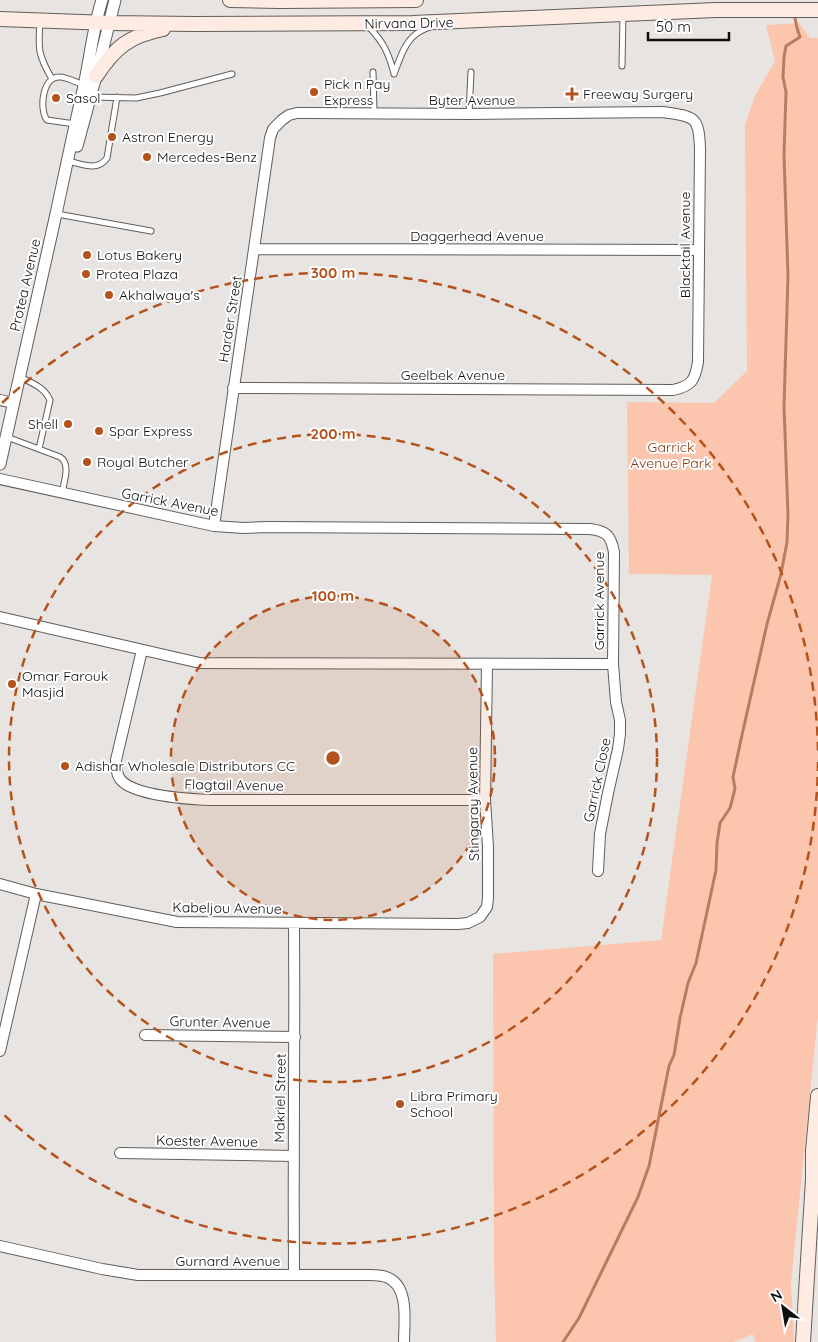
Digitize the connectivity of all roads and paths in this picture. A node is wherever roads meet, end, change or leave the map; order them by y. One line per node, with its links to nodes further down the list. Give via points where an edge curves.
1 (102, 0): 9 (street, Protea Avenue)
2 (115, 0): 9 (street, Protea Avenue)
3 (230, 0): 4 (main road, Nirvana Drive)
4 (416, 0)
5 (818, 10): 6 (main road, Nirvana Drive, via 716,10)
6 (623, 15): 11 (main road, Nirvana Drive); 13 (lane)
7 (0, 18): 8 (main road, Nirvana Drive)
8 (40, 20): 9 (main road, Nirvana Drive); 18 (lane, via 40,55)
9 (102, 23): 12 (main road, Nirvana Drive); 17 (street, Protea Avenue); 19 (street, Protea Avenue)
10 (366, 23): 11 (main road, Nirvana Drive); 11 (lane, via 380,38 394,74 414,35); 12 (main road, Nirvana Drive)
11 (437, 23)
12 (194, 24): 17 (main road, via 140,34 115,52)
13 (622, 66)
14 (373, 72): 23 (lane)
15 (471, 72): 24 (lane)
16 (232, 74): 21 (lane, via 136,98)
17 (96, 76): 20 (street, Protea Avenue)
18 (52, 79): 19 (lane, via 60,76); 26 (lane, via 43,97 44,116 47,120)
19 (84, 85): 26 (street, Protea Avenue)
20 (91, 97): 21 (lane); 27 (street, Protea Avenue)
21 (117, 97): 27 (lane, via 107,158 100,165 90,167)
22 (663, 112): 24 (street, Byter Avenue); 32 (street, Blacktail Avenue, via 686,115 698,127)
23 (374, 113): 24 (street, Byter Avenue); 25 (street, Byter Avenue, via 297,113)
24 (469, 114)
25 (282, 120): 31 (street, Harder Street, via 270,138)
26 (75, 124): 28 (street, Protea Avenue)
27 (72, 162): 28 (street, Protea Avenue)
28 (59, 201): 29 (street, Protea Avenue)
29 (56, 214): 30 (lane); 33 (street, Protea Avenue)
30 (152, 231)
31 (255, 250): 32 (street, Daggerhead Avenue); 34 (street, Harder Street)
32 (698, 250): 35 (street, Blacktail Avenue, via 698,362 690,384)
33 (20, 377): 37 (street, Protea Avenue); 39 (lane, via 41,388 50,400)
34 (234, 388): 35 (street, Geelbek Avenue); 43 (street, Harder Street)
35 (673, 390)
36 (0, 400): 37 (street)
37 (14, 403): 38 (street, Protea Avenue)
38 (6, 437): 39 (lane); 40 (street, Protea Avenue)
39 (39, 450): 42 (lane, via 64,459)
40 (0, 464)
41 (0, 479): 42 (street, Garrick Avenue)
42 (62, 493): 43 (street, Garrick Avenue)
43 (214, 526): 47 (street, Garrick Avenue, via 601,530 610,538 614,552)
44 (0, 618): 45 (street, Garrick Avenue)
45 (142, 650): 46 (street, Garrick Avenue, via 208,664); 48 (street, Flagtail Avenue, via 116,760 117,774 129,786 175,798 209,800)
46 (487, 664): 47 (street, Garrick Avenue); 48 (street, Stingaray Avenue)
47 (613, 664): 49 (street, Garrick Close, via 620,734 600,834)
48 (485, 800): 53 (street, Stingaray Avenue, via 487,907 474,921)
49 (598, 871)
50 (0, 884): 51 (street, Kabeljou Avenue)
51 (36, 894): 52 (street, Kabeljou Avenue, via 177,922); 56 (street)
52 (294, 923): 53 (street, Kabeljou Avenue); 55 (street, Makriel Street)
53 (458, 924)
54 (145, 1035): 55 (street, Grunter Avenue)
55 (295, 1037): 59 (street, Makriel Street)
56 (0, 1051)
57 (818, 1096): 61 (main road)
58 (120, 1153): 59 (street, Koester Avenue)
59 (293, 1156): 63 (street, Makriel Street)
60 (818, 1158): 61 (main road)
61 (813, 1179): 65 (main road)
62 (0, 1246): 63 (street, Gurnard Avenue, via 138,1274)
63 (294, 1274): 64 (street, Gurnard Avenue, via 370,1275 392,1280 405,1303)
64 (404, 1342)
65 (803, 1342)

